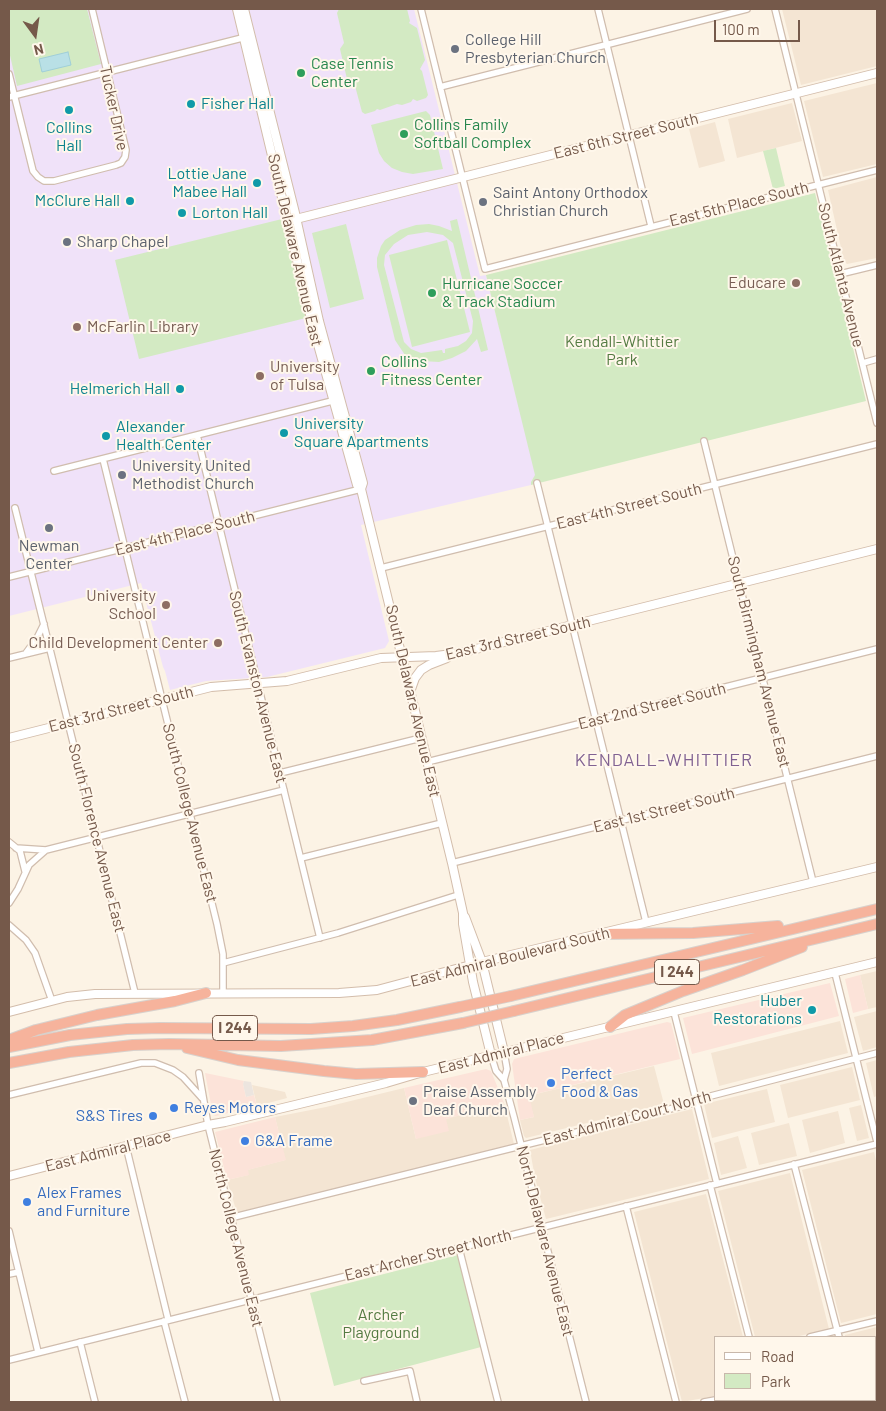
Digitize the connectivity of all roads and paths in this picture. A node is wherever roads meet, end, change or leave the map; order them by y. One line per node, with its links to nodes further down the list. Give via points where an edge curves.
1 (92, 9): 10 (street, Tucker Drive)
2 (237, 9): 8 (street, South Delaware Avenue East)
3 (244, 9): 8 (street, South Delaware Avenue East)
4 (421, 9): 13 (street)
5 (598, 9): 9 (street)
6 (747, 9): 9 (street)
7 (775, 9): 14 (street, South Atlanta Avenue)
8 (247, 37): 10 (street); 20 (street, South Delaware Avenue East)
9 (607, 44): 13 (street); 16 (street)
10 (107, 72): 15 (street); 15 (street, Tucker Drive, via 125,157 110,167 54,181 44,181 33,172)
11 (877, 73): 14 (street, East 6th Street South)
12 (9, 74): 15 (street, Tucker Drive)
13 (440, 87): 18 (street)
14 (796, 93): 16 (street, East 6th Street South); 19 (street, South Atlanta Avenue)
15 (11, 96)
16 (629, 135): 18 (street, East 6th Street South); 21 (street)
17 (877, 170): 19 (street, East 5th Place South)
18 (462, 177): 20 (street, East 6th Street South); 21 (street, East 5th Place South, via 485,269)
19 (818, 185): 21 (street, East 5th Place South); 23 (street, South Atlanta Avenue)
20 (292, 220): 26 (street, South Delaware Avenue East)
21 (651, 226)
22 (877, 265): 23 (street)
23 (840, 274): 25 (street, South Atlanta Avenue)
24 (877, 359): 25 (street)
25 (863, 362): 27 (street, South Atlanta Avenue)
26 (337, 400): 28 (street); 35 (street, South Delaware Avenue East, via 363,483)
27 (877, 423)
28 (197, 436): 31 (street); 37 (street, South Evanston Avenue East)
29 (704, 441): 34 (street, South Birmingham Avenue East)
30 (877, 444): 34 (street, East 4th Street South)
31 (103, 459): 32 (street); 39 (street, South College Avenue East)
32 (54, 471)
33 (537, 482): 38 (street)
34 (715, 484): 38 (street, East 4th Street South); 44 (street, South Birmingham Avenue East)
35 (361, 489): 37 (street, East 4th Place South); 41 (street, South Delaware Avenue East)
36 (15, 508): 42 (street, South Florence Avenue East)
37 (219, 525): 39 (street, East 4th Place South); 54 (street, South Evanston Avenue East)
38 (548, 526): 41 (street, East 4th Street South); 46 (street)
39 (124, 548): 42 (street, East 4th Place South); 56 (street, South College Avenue East)
40 (877, 549): 44 (street, East 3rd Street South)
41 (381, 568): 51 (street, South Delaware Avenue East)
42 (31, 572): 43 (street, East 4th Place South); 45 (street, South Florence Avenue East)
43 (9, 577)
44 (739, 583): 46 (street, East 3rd Street South); 53 (street, South Birmingham Avenue East)
45 (44, 624): 47 (street, South Florence Avenue East); 49 (street)
46 (572, 625): 50 (street, East 3rd Street South); 57 (street)
47 (50, 648): 49 (street); 58 (street, South Florence Avenue East)
48 (877, 649): 53 (street, East 2nd Street South)
49 (26, 653): 52 (street)
50 (460, 653): 51 (street, East 3rd Street South); 55 (street, via 429,664 415,678)
51 (402, 657): 54 (street, East 3rd Street South, via 374,659 287,681); 55 (street, South Delaware Avenue East)
52 (9, 658)
53 (763, 678): 57 (street, East 2nd Street South); 64 (street, South Birmingham Avenue East)
54 (258, 684): 56 (street, East 3rd Street South, via 211,687); 63 (street, South Evanston Avenue East)
55 (410, 692): 60 (street, South Delaware Avenue East)
56 (162, 699): 58 (street, East 3rd Street South); 66 (street, South College Avenue East)
57 (596, 720): 62 (street, East 2nd Street South); 67 (street)
58 (69, 722): 59 (street, East 3rd Street South); 69 (street, South Florence Avenue East)
59 (9, 738)
60 (421, 738): 62 (street, South Delaware Avenue East); 63 (street)
61 (877, 756): 64 (street, East 1st Street South)
62 (427, 762): 68 (street, South Delaware Avenue East)
63 (280, 773): 65 (street, South Evanston Avenue East)
64 (787, 779): 67 (street, East 1st Street South); 77 (street, South Birmingham Avenue East)
65 (284, 790): 66 (street); 73 (street, South Evanston Avenue East)
66 (190, 814): 69 (street); 91 (street, South College Avenue East, via 217,924)
67 (621, 820): 74 (street, East 1st Street South); 82 (street)
68 (442, 823): 73 (street); 74 (street, South Delaware Avenue East)
69 (97, 837): 72 (street); 94 (street, South Florence Avenue East)
70 (9, 842): 71 (street)
71 (16, 848): 72 (street); 76 (street, via 22,855)
72 (46, 850): 76 (street)
73 (301, 858): 88 (street, South Evanston Avenue East)
74 (452, 863): 78 (street, South Delaware Avenue East)
75 (877, 867): 77 (street, East Admiral Boulevard South)
76 (26, 871): 79 (street)
77 (813, 882): 82 (street, East Admiral Boulevard South)
78 (458, 895): 81 (street, South Delaware Avenue East); 88 (street)
79 (9, 903)
80 (877, 909): 85 (highway, I 244)
81 (463, 913): 89 (street, South Delaware Avenue East); 92 (street, South Delaware Avenue East)
82 (646, 922): 87 (street, East Admiral Boulevard South)
83 (877, 924): 86 (highway, I 244)
84 (9, 925): 97 (street, via 35,953)
85 (807, 925): 87 (highway, via 693,933); 103 (highway, I 244, bridge, via 397,1020 311,1029 152,1028 70,1035)
86 (839, 933): 100 (highway, via 683,991 625,1015); 102 (highway, I 244, bridge, via 463,1023 372,1040 281,1046)
87 (600, 934): 89 (street, East Admiral Boulevard South)
88 (320, 938): 91 (street)
89 (482, 962): 92 (street, East Admiral Boulevard South); 104 (street, North Delaware Avenue East)
90 (877, 962): 93 (street, East Admiral Place)
91 (223, 963): 96 (street, South College Avenue East)
92 (470, 965): 96 (street, East Admiral Boulevard South, via 395,986 358,992); 106 (street, North Delaware Avenue East)
93 (835, 973): 99 (street, East Admiral Place); 107 (street)
94 (135, 993): 95 (street, East Admiral Boulevard South); 97 (street, via 82,995)
95 (206, 993): 96 (street, East Admiral Boulevard South); 101 (highway, via 90,1016)
96 (223, 993)
97 (52, 1001): 98 (street)
98 (9, 1012)
99 (674, 1012): 100 (street, East Admiral Place); 114 (street)
100 (610, 1027): 104 (street, East Admiral Place)
101 (9, 1040)
102 (169, 1044): 108 (highway, I 244, via 100,1048); 109 (highway, via 238,1060 332,1072)
103 (9, 1047)
104 (504, 1052): 106 (street, East Admiral Place); 111 (street, North Delaware Avenue East)
105 (877, 1053): 107 (street, East Admiral Court North)
106 (492, 1055): 109 (street, East Admiral Place); 111 (street, North Delaware Avenue East, via 496,1071)
107 (857, 1059): 114 (street, East Admiral Court North); 116 (street)
108 (9, 1063)
109 (424, 1072): 115 (street, East Admiral Place)
110 (199, 1073): 113 (street, North College Avenue East)
111 (504, 1080): 117 (street, North Delaware Avenue East)
112 (9, 1095): 113 (street, via 141,1063 164,1066 183,1076)
113 (203, 1099): 115 (street, North College Avenue East)
114 (697, 1101): 117 (street, East Admiral Court North); 121 (street)
115 (208, 1125): 118 (street, East Admiral Place); 123 (street, North College Avenue East)
116 (877, 1143): 119 (street, East Archer Street North)
117 (522, 1145): 123 (street, East Admiral Court North); 124 (street, North Delaware Avenue East)
118 (126, 1146): 120 (street, East Admiral Place); 130 (street)
119 (794, 1164): 121 (street, East Archer Street North); 132 (street)
120 (9, 1176)
121 (713, 1184): 122 (street, East Archer Street North); 133 (street)
122 (626, 1206): 124 (street, East Archer Street North); 145 (street)
123 (230, 1218): 129 (street, North College Avenue East)
124 (542, 1227): 126 (street, East Archer Street North); 144 (street, North Delaware Avenue East)
125 (9, 1231): 127 (street)
126 (459, 1248): 129 (street, East Archer Street North); 143 (street)
127 (19, 1272): 128 (street); 136 (street)
128 (9, 1274)
129 (251, 1300): 130 (street, East Archer Street North); 141 (street, North College Avenue East)
130 (166, 1320): 135 (street, East Archer Street North); 140 (street)
131 (877, 1320): 132 (street)
132 (838, 1334): 134 (street)
133 (749, 1336)
134 (819, 1336)
135 (80, 1342): 136 (street, East Archer Street North); 139 (street)
136 (38, 1352): 137 (street, East Archer Street North)
137 (9, 1360)
138 (364, 1381): 142 (street, via 410,1371)
139 (95, 1402)
140 (185, 1402)
141 (276, 1402)
142 (417, 1402)
143 (498, 1402)
144 (586, 1402)
145 (676, 1402)

